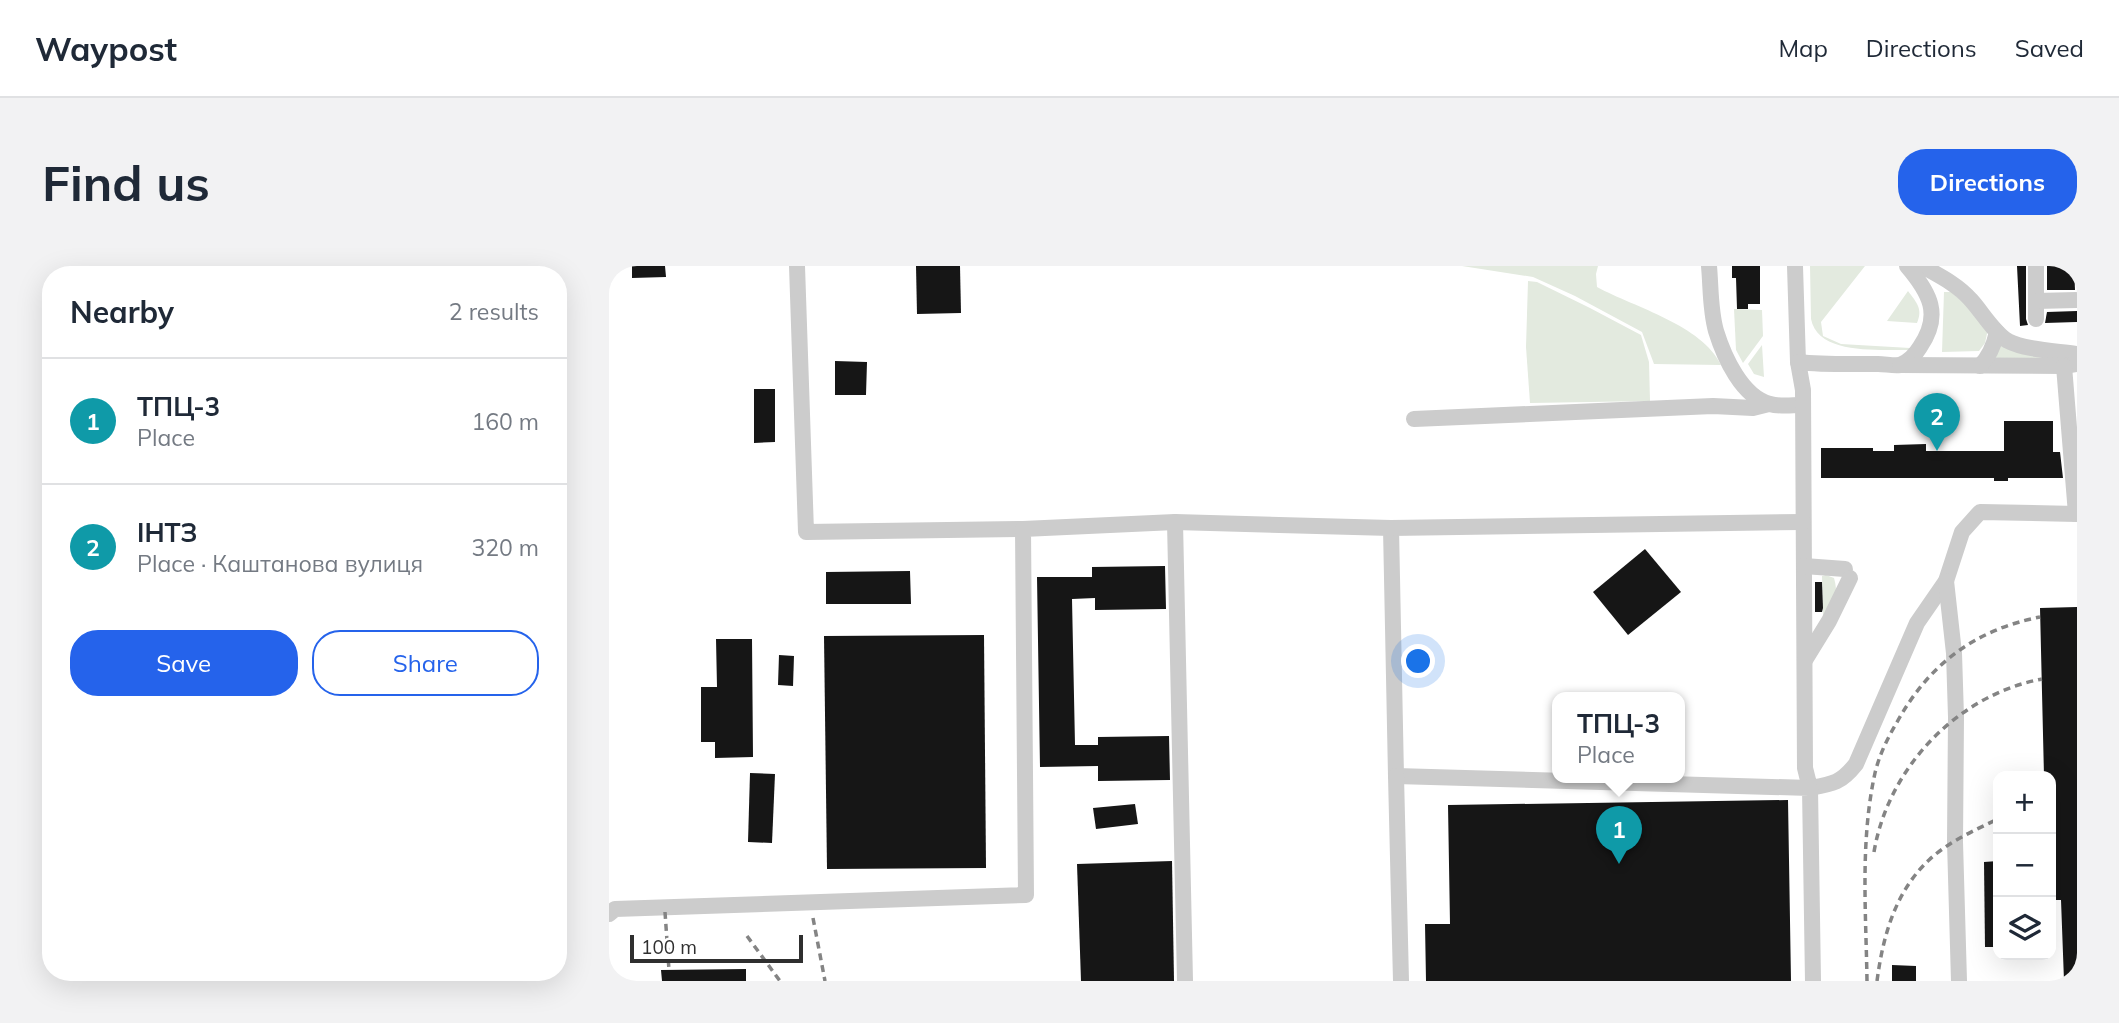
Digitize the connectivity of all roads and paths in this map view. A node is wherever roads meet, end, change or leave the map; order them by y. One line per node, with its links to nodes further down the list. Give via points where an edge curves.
1 (797, 266): 23 (street, via 806,532)
2 (1709, 266): 16 (street, via 1713,312 1727,358 1746,388)
3 (1795, 266): 12 (street)
4 (1907, 266): 13 (street, via 1928,294 1933,311 1926,340)
5 (1922, 266): 10 (street, via 1969,298)
6 (2036, 266): 8 (street)
7 (2077, 300): 8 (street)
8 (2036, 301): 9 (street)
9 (2036, 319)
10 (1997, 332): 11 (street, via 2026,346); 15 (street)
11 (2077, 354)
12 (1798, 362): 13 (street); 17 (street)
13 (1900, 365): 15 (street)
14 (2071, 365): 15 (street); 19 (street)
15 (1980, 366)
16 (1769, 404): 17 (street); 18 (street)
17 (1803, 405): 21 (street)
18 (1414, 419)
19 (2076, 514): 25 (street, via 1980,512 1962,532)
20 (1175, 522): 22 (street); 23 (street); 32 (street)
21 (1803, 522): 22 (street); 24 (street)
22 (1391, 528): 27 (street)
23 (1023, 529): 31 (street, via 1026,895 615,909)
24 (1804, 566): 26 (street); 26 (street, via 1848,574 1829,621)
25 (1946, 581): 30 (street, via 1917,623 1856,764 1835,783); 35 (street, via 1954,653)
26 (1805, 660): 30 (street, via 1805,768)
27 (1396, 776): 28 (street); 33 (street)
28 (1552, 781)
29 (1638, 783): 30 (street)
30 (1810, 788): 34 (street)
31 (609, 914)
32 (1185, 981)
33 (1401, 981)
34 (1812, 981)
35 (1959, 981)

